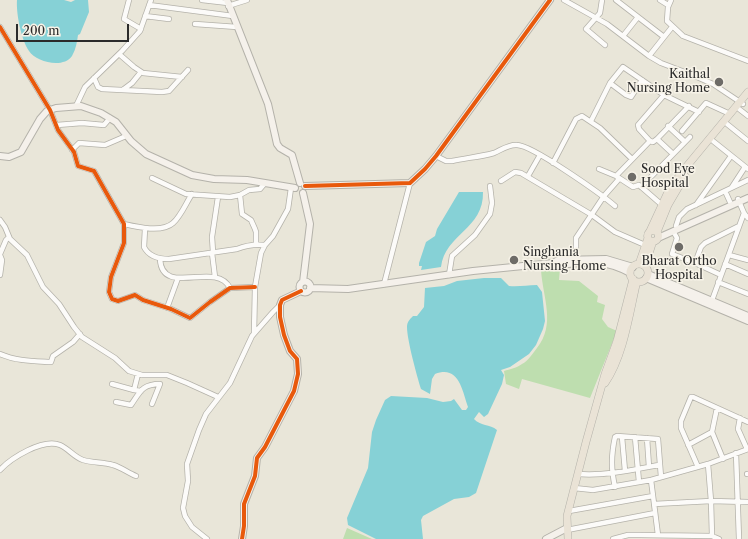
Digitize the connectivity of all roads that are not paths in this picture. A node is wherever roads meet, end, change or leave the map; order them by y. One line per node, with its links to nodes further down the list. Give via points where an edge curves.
1 (129, 0): 23 (street, via 124,19)
2 (151, 0): 12 (street)
3 (202, 0): 11 (street)
4 (247, 0): 11 (street)
5 (550, 0): 63 (main road)
6 (564, 0): 17 (street)
7 (602, 0): 17 (street)
8 (616, 0): 16 (street)
9 (660, 0): 13 (street)
10 (671, 0): 13 (street)
11 (228, 3): 15 (main road)
12 (149, 5): 14 (street); 15 (street)
13 (668, 5): 22 (street, via 667,20)
14 (145, 16): 18 (street); 23 (street)
15 (233, 16): 21 (main road)
16 (638, 17): 24 (street); 25 (street)
17 (597, 18): 24 (street); 26 (street, via 586,30)
18 (169, 19)
19 (195, 24): 21 (street)
20 (0, 27): 42 (street)
21 (237, 27): 76 (main road, via 268,104 277,144 292,155)
22 (672, 27): 25 (street); 29 (street, via 683,36)
23 (141, 29): 27 (street)
24 (623, 36): 28 (street)
25 (664, 36): 28 (street)
26 (605, 45)
27 (119, 54): 31 (street); 33 (street)
28 (650, 56): 39 (street, via 713,84)
29 (748, 61)
30 (188, 70): 32 (street)
31 (141, 72): 32 (street); 36 (street)
32 (182, 77): 36 (street, via 168,91)
33 (94, 78): 36 (street, via 99,88); 40 (street, via 85,87)
34 (642, 80): 35 (street, via 623,67); 35 (street, via 631,97); 38 (street)
35 (610, 83): 47 (street)
36 (124, 90)
37 (748, 92): 39 (main road)
38 (664, 95): 41 (street); 55 (street, via 638,125)
39 (743, 103): 44 (main road); 45 (street); 48 (main road)
40 (76, 106): 42 (main road); 46 (main road)
41 (689, 106): 43 (street); 50 (street)
42 (50, 110): 49 (street); 62 (main road, via 40,119 21,152 9,157)
43 (699, 112): 44 (street, via 707,103); 51 (street)
44 (730, 114): 91 (main road, via 682,172)
45 (748, 116)
46 (110, 118): 49 (street, via 104,125); 52 (main road)
47 (591, 121): 65 (street); 66 (street, via 582,116 576,119)
48 (727, 124): 56 (main road); 57 (street)
49 (57, 125): 59 (street)
50 (668, 126): 54 (street); 58 (street)
51 (682, 131)
52 (126, 136): 59 (street, via 105,145 79,143); 74 (main road, via 146,154 192,176)
53 (690, 137): 58 (street)
54 (657, 139): 55 (street); 60 (street)
55 (650, 141): 65 (street)
56 (713, 141): 64 (street); 103 (main road, via 674,192)
57 (748, 141)
58 (685, 142): 60 (street)
59 (72, 150): 98 (street, via 78,166 94,172)
60 (673, 154): 80 (street)
61 (540, 155): 63 (street, via 523,146 512,145 493,153 452,161); 66 (street); 69 (street)
62 (0, 156)
63 (436, 156): 75 (main road)
64 (731, 156): 67 (street); 92 (street)
65 (632, 159): 70 (street)
66 (553, 163): 86 (street)
67 (747, 168): 78 (street)
68 (599, 169): 70 (street)
69 (528, 176): 73 (street, via 515,172); 95 (street)
70 (617, 177): 80 (street, via 633,187 638,185); 86 (street)
71 (152, 178): 83 (street, via 186,194)
72 (748, 180): 78 (street)
73 (502, 181)
74 (265, 183): 79 (main road); 85 (street, via 260,189 248,190)
75 (410, 183): 76 (main road); 124 (street)
76 (303, 184): 79 (main road, via 296,184); 82 (main road, via 305,190)
77 (490, 186): 115 (street, via 490,214 475,234 452,256)
78 (732, 187): 81 (street)
79 (293, 188): 82 (main road); 105 (street, via 288,209)
80 (641, 188): 91 (street)
81 (725, 191): 90 (street); 92 (street)
82 (302, 193): 122 (main road, via 310,224)
83 (192, 194): 87 (street); 101 (street, via 172,224)
84 (748, 194): 89 (main road)
85 (240, 195): 87 (street); 104 (street, via 242,214 251,220 256,232)
86 (604, 196): 93 (street); 95 (street)
87 (218, 197): 106 (street, via 214,215)
88 (748, 198): 89 (main road)
89 (739, 200): 90 (main road); 94 (street); 100 (main road)
90 (730, 202): 100 (main road)
91 (662, 205): 103 (main road)
92 (696, 205): 100 (street, via 682,212)
93 (615, 206)
94 (744, 214): 96 (street); 99 (street)
95 (592, 215): 103 (street, via 623,237); 111 (street, via 576,238)
96 (748, 218)
97 (0, 220): 102 (street)
98 (124, 224): 101 (street); 132 (street, via 124,243 111,277 109,292 112,298 118,301 135,295)
99 (739, 226): 107 (street); 112 (street, via 705,243)
100 (675, 228): 103 (main road); 112 (street, via 676,238 672,254)
101 (145, 229): 109 (street, via 144,247)
102 (9, 237): 108 (street); 134 (street, via 27,254 43,287)
103 (653, 237): 114 (main road)
104 (256, 244): 105 (street); 106 (street)
105 (265, 245): 125 (street, via 261,253)
106 (212, 252): 109 (street); 120 (street)
107 (729, 254): 110 (street); 113 (street)
108 (0, 255): 117 (street)
109 (160, 259): 121 (street, via 163,271)
110 (748, 260)
111 (576, 261): 114 (main road, via 606,263); 115 (main road, via 558,260 553,263)
112 (695, 263): 118 (street)
113 (725, 264): 116 (street); 118 (street)
114 (636, 272): 119 (main road, via 641,281); 119 (main road, via 648,270); 163 (main road, via 610,376 602,387)
115 (449, 274): 124 (main road)
116 (748, 274)
117 (0, 275)
118 (721, 275): 123 (street)
119 (647, 276): 130 (main road)
120 (216, 277): 121 (street); 126 (street, via 227,283)
121 (178, 278): 132 (street)
122 (303, 282): 127 (main road, via 309,283); 128 (main road, via 300,285)
123 (718, 282): 129 (street); 130 (street)
124 (384, 284): 127 (main road, via 348,289)
125 (255, 287): 126 (street); 135 (street)
126 (230, 288): 132 (street, via 190,318)
127 (310, 288): 128 (main road, via 307,292)
128 (301, 291): 131 (main road, via 282,300)
129 (748, 294)
130 (711, 304): 133 (main road)
131 (280, 305): 135 (street); 183 (main road, via 284,335 290,351 297,360 298,374 294,391 257,458 255,476 244,504)
132 (168, 308)
133 (747, 317)
134 (80, 334): 136 (street, via 53,356 51,362 9,358); 137 (street, via 129,371)
135 (254, 334): 141 (street, via 230,383)
136 (0, 354)
137 (138, 374): 139 (street); 141 (street, via 167,375)
138 (112, 384): 139 (street)
139 (134, 390): 140 (street)
140 (141, 391): 142 (street, via 131,405); 143 (street, via 151,384 160,384)
141 (218, 397): 182 (street, via 206,414 187,464 188,481 183,508 192,527)
142 (116, 402)
143 (152, 404)
144 (717, 408): 145 (street); 147 (street); 151 (street, via 691,397 681,421)
145 (740, 418): 146 (street); 152 (street, via 738,429)
146 (748, 422)
147 (712, 432): 151 (street); 154 (street)
148 (622, 436): 149 (street); 161 (street); 162 (street, via 615,437)
149 (635, 437): 150 (street); 159 (street)
150 (647, 438): 156 (street, via 659,441); 157 (street)
151 (688, 445): 158 (street)
152 (747, 449): 153 (street)
153 (736, 453): 154 (street); 172 (street)
154 (723, 458): 155 (street)
155 (708, 464): 158 (street); 171 (street)
156 (659, 465): 157 (street); 165 (street)
157 (649, 467): 159 (street)
158 (698, 467): 165 (street)
159 (637, 469): 161 (street); 167 (street)
160 (0, 470): 164 (street, via 22,453 45,444 59,444 79,459 114,465)
161 (625, 471): 162 (street)
162 (612, 473): 163 (street); 168 (street)
163 (578, 474): 169 (main road)
164 (136, 476)
165 (661, 478): 166 (street)
166 (651, 480): 167 (street); 170 (street)
167 (639, 482): 168 (street)
168 (615, 487): 169 (street, via 593,490)
169 (574, 488): 175 (main road)
170 (653, 496): 174 (street); 175 (street)
171 (711, 501): 172 (street); 174 (street); 181 (street)
172 (738, 502): 173 (street); 188 (street)
173 (748, 502)
174 (654, 504): 176 (street)
175 (569, 511): 177 (main road)
176 (655, 514): 177 (street); 178 (street)
177 (567, 529): 184 (main road); 185 (main road)
178 (658, 535): 179 (street); 180 (street)
179 (640, 537): 186 (street, via 628,535)
180 (676, 537): 181 (street)
181 (710, 537): 187 (street)
182 (207, 539)
183 (242, 539)
184 (546, 539)
185 (568, 539)
186 (613, 539)
187 (719, 539)
188 (739, 539)

